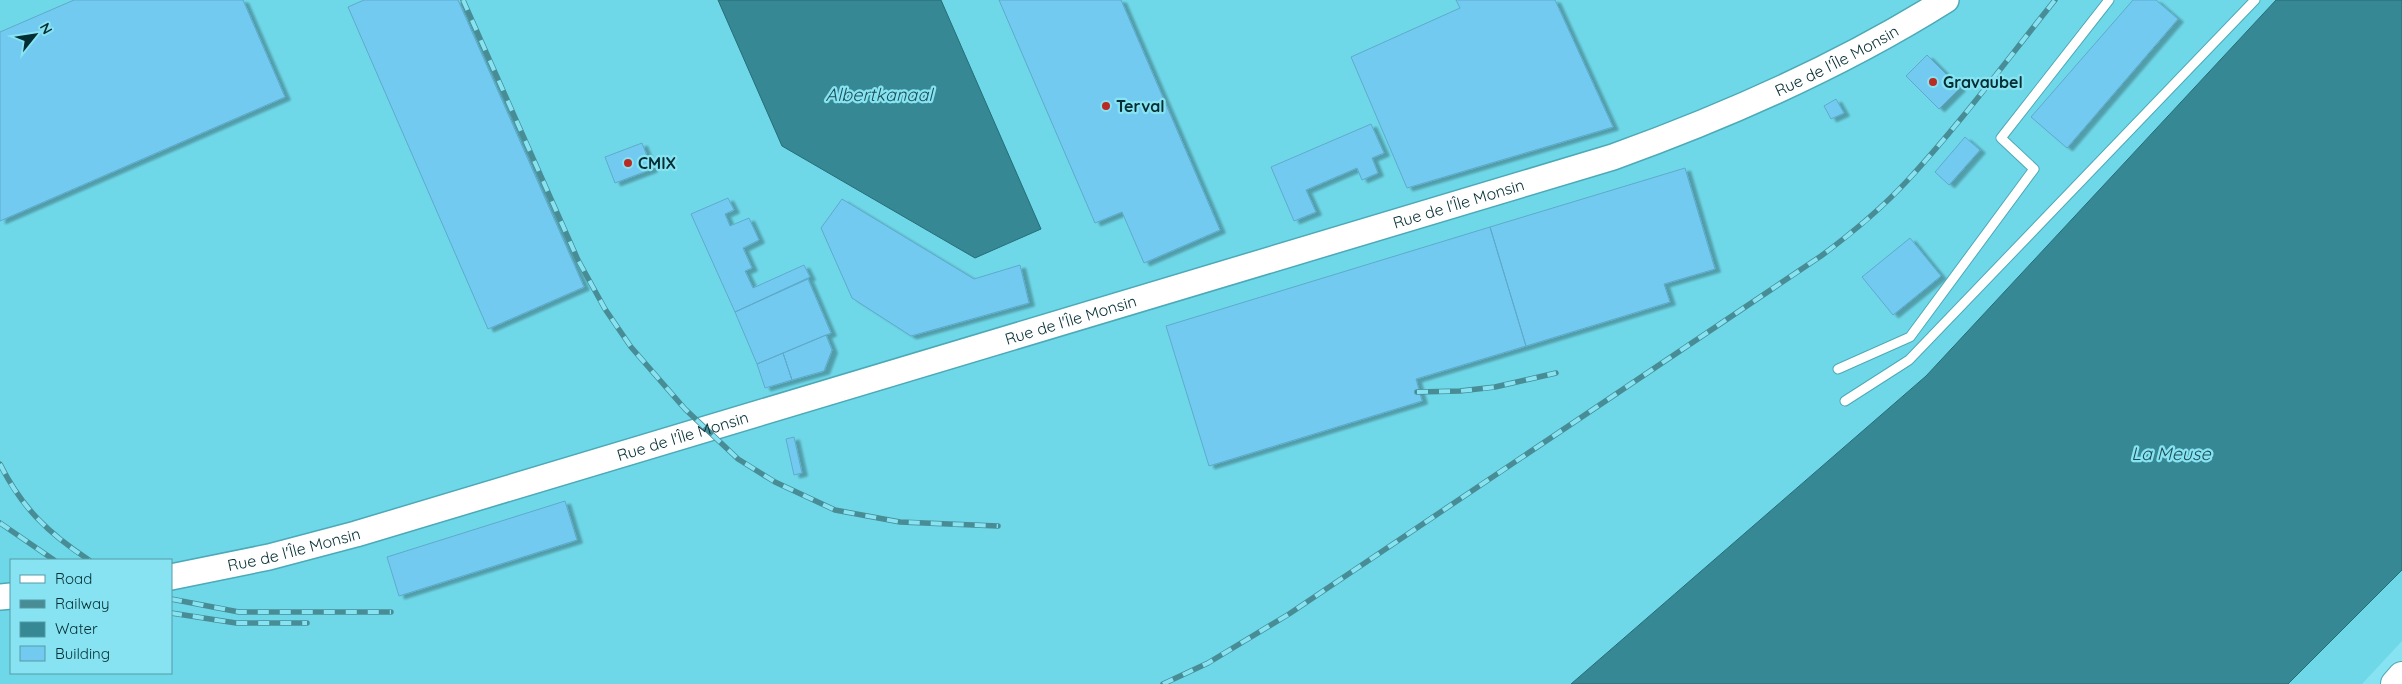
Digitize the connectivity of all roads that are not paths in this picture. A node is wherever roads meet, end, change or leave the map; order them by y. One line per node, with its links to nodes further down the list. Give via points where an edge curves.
1 (1946, 0): 6 (street, Rue de l'Île Monsin, via 1852,55 1788,87 1613,157 356,534 269,557)
2 (2109, 0): 4 (lane, via 2001,138 2034,169 1910,337)
3 (2255, 0): 5 (lane, via 1909,360)
4 (1838, 369)
5 (1845, 401)
6 (172, 577)
7 (2402, 676): 8 (highway)
8 (2395, 684)

